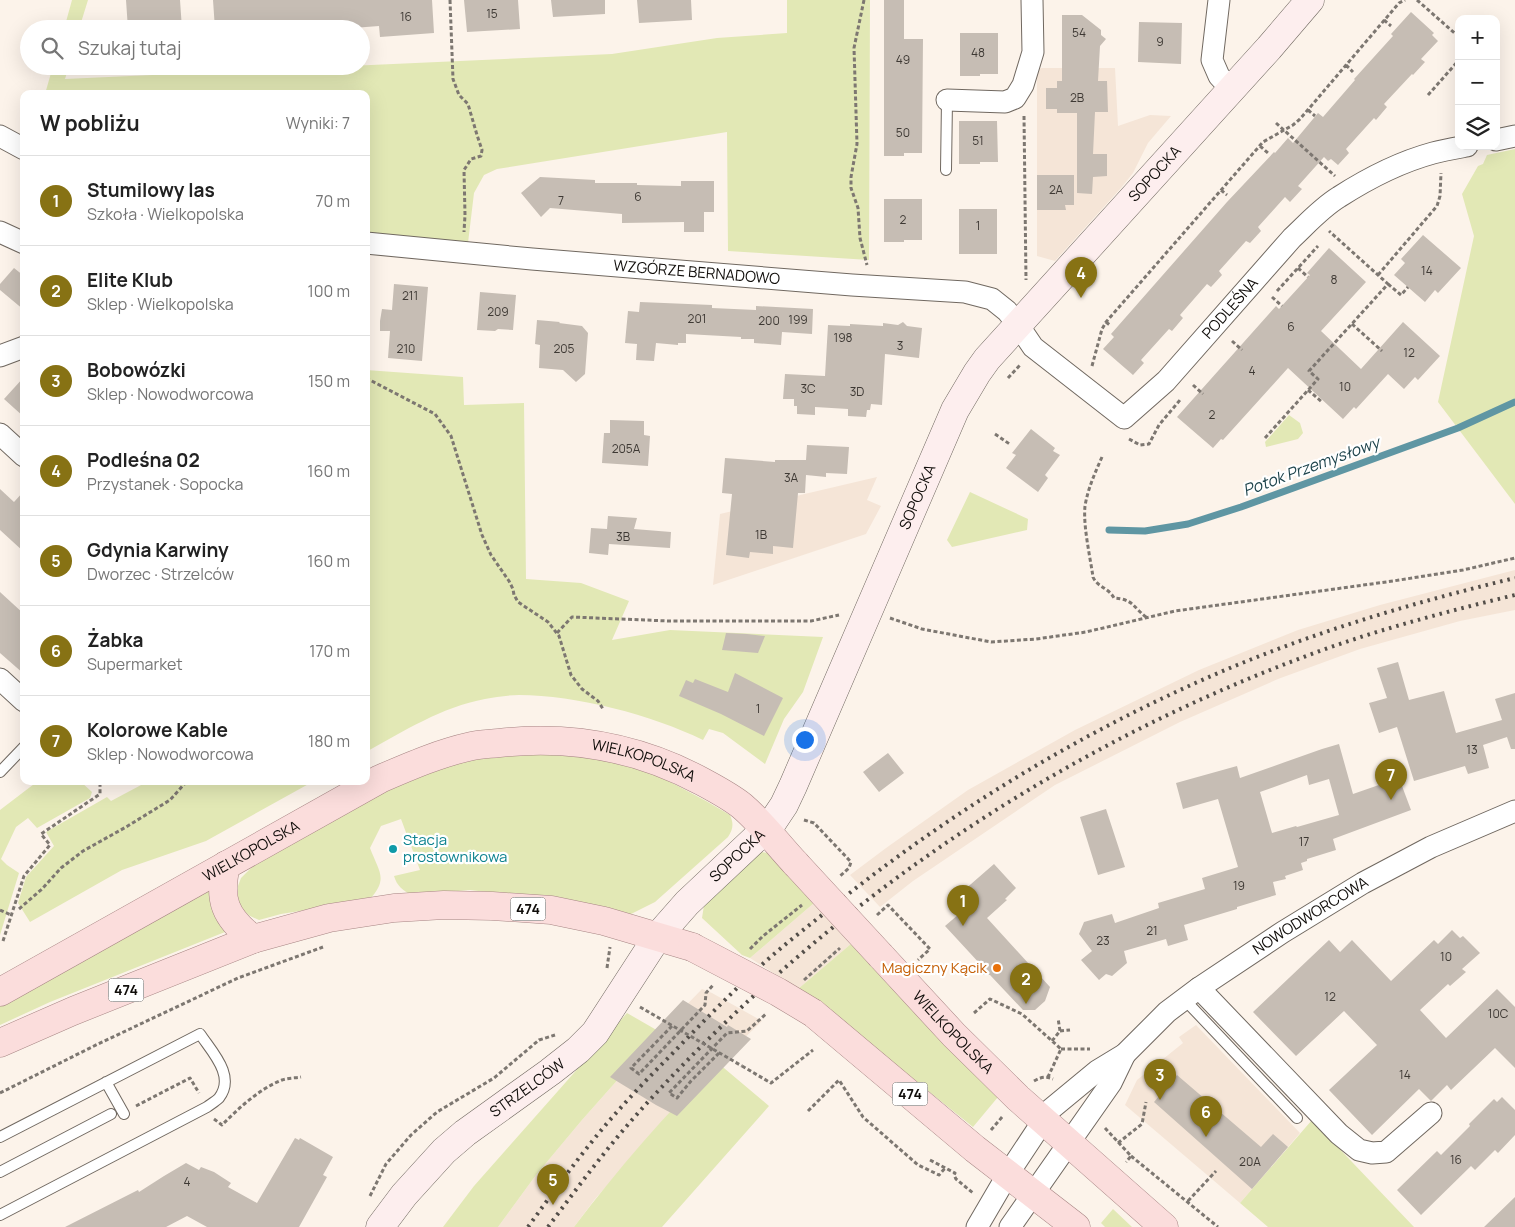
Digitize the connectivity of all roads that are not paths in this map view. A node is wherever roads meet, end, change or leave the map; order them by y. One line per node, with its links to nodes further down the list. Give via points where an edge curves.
1 (1032, 0): 5 (street, via 1033,52 1023,85 1015,98 1005,102)
2 (1219, 0): 4 (street, via 1212,60 1219,76)
3 (1310, 0): 4 (main road, SOPOCKA)
4 (1232, 90): 13 (main road, SOPOCKA)
5 (947, 100): 11 (lane)
6 (0, 136): 9 (street)
7 (1515, 136): 8 (street)
8 (1500, 139)
9 (20, 147)
10 (1455, 149): 13 (street, PODLEŚNA, via 1402,164 1338,197 1292,238 1166,381 1124,418 1033,347)
11 (946, 170)
12 (370, 243): 13 (street, WZGÓRZE BERNADOWO, via 965,292 992,299)
13 (1018, 324): 25 (main road, SOPOCKA, via 977,373 955,410 857,611 787,799)
14 (20, 348): 15 (street)
15 (0, 356)
16 (0, 434): 17 (street)
17 (20, 452)
18 (0, 679): 19 (street)
19 (20, 697)
20 (20, 751): 21 (lane)
21 (0, 772)
22 (370, 784): 25 (main road, WIELKOPOLSKA, via 431,758 473,746 527,740 585,743 651,759 687,774 741,806)
23 (368, 785): 26 (main road, WIELKOPOLSKA)
24 (1515, 811): 30 (street, NOWODWORCOWA, via 1431,847 1363,883)
25 (766, 830): 28 (main road, SOPOCKA, via 687,903); 36 (main road, WIELKOPOLSKA, bridge, via 954,1035)
26 (226, 865): 27 (main road, via 223,899 230,916); 29 (main road, WIELKOPOLSKA)
27 (253, 939): 28 (main road, 474, via 329,918 394,908 444,905 551,910 604,921); 31 (main road, 474)
28 (651, 946): 40 (main road, 474, bridge, via 692,947 813,1013); 43 (main road, STRZELCÓW, via 595,1033 550,1072 444,1151)
29 (0, 992)
30 (1192, 994): 32 (street, NOWODWORCOWA, via 1167,1012); 34 (street, via 1359,1150 1386,1152); 35 (lane)
31 (0, 1043)
32 (1125, 1054): 36 (street, NOWODWORCOWA, via 1097,1071 1051,1109); 38 (street, NOWODWORCOWA, via 1111,1083)
33 (106, 1082): 37 (lane); 39 (lane, via 126,1110); 42 (lane, via 200,1034 220,1064 226,1087 219,1098 207,1107)
34 (1431, 1113)
35 (1298, 1118)
36 (1043, 1122): 38 (main road, WIELKOPOLSKA); 40 (street, NOWODWORCOWA)
37 (0, 1137)
38 (1068, 1144): 41 (street, NOWODWORCOWA); 47 (main road, WIELKOPOLSKA)
39 (0, 1172)
40 (1008, 1174): 41 (main road, 474); 44 (street, NOWODWORCOWA)
41 (1034, 1194): 45 (street, NOWODWORCOWA); 46 (main road, 474)
42 (0, 1215)
43 (380, 1227)
44 (977, 1227)
45 (1010, 1227)
46 (1076, 1227)
47 (1164, 1227)

